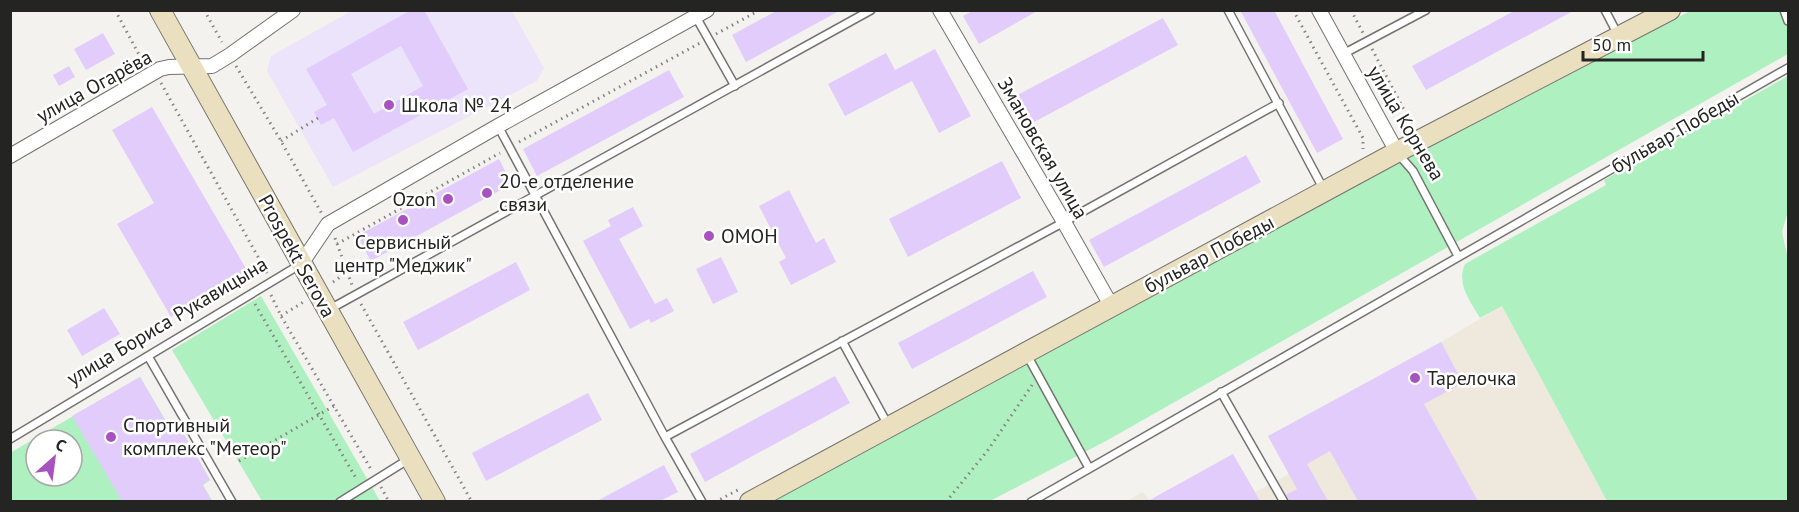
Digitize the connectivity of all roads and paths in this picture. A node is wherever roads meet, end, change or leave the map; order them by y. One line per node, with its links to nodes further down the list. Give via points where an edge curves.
1 (116, 10): 25 (path, via 144,63)
2 (160, 10): 23 (street, Prospekt Serova)
3 (204, 10): 22 (path)
4 (292, 10): 22 (street, улица Огарёва)
5 (760, 10): 19 (path)
6 (872, 10): 26 (lane)
7 (940, 10): 38 (street, Змановская улица)
8 (1228, 10): 27 (lane)
9 (1293, 10): 34 (path, via 1363,138)
10 (1319, 10): 21 (street, улица Корнева)
11 (1350, 10): 20 (path)
12 (1426, 10): 20 (lane)
13 (1605, 10): 18 (lane)
14 (1670, 10): 18 (street, бульвар Победы)
15 (1784, 10): 17 (lane)
16 (701, 14): 19 (lane); 29 (street, улица Бориса Рукавицына)
17 (1788, 21)
18 (1619, 37): 33 (street, бульвар Победы)
19 (709, 38): 26 (lane); 32 (path)
20 (1367, 41): 21 (lane); 30 (path)
21 (1343, 54): 33 (street, улица Корнева)
22 (230, 55): 23 (street, улица Огарёва, via 212,66); 31 (path)
23 (191, 66): 25 (street, улица Огарёва); 42 (street, Prospekt Serova)
24 (1788, 68): 41 (lane, бульвар Победы)
25 (154, 72): 35 (street, улица Огарёва); 43 (path)
26 (735, 86): 37 (lane)
27 (1279, 103): 36 (lane); 38 (lane)
28 (318, 118): 31 (path)
29 (498, 126): 32 (lane); 39 (street, улица Бориса Рукавицына)
30 (1413, 126)
31 (281, 141): 39 (path)
32 (510, 147): 37 (lane); 40 (path)
33 (1397, 152): 36 (street, бульвар Победы); 41 (lane, улица Корнева, via 1413,171)
34 (1362, 153)
35 (10, 156)
36 (1325, 192): 46 (street, бульвар Победы)
37 (536, 196): 44 (lane); 56 (lane)
38 (1064, 222): 46 (street, Змановская улица); 48 (lane)
39 (328, 225): 40 (path); 42 (street, улица Бориса Рукавицына)
40 (337, 244): 44 (path)
41 (1458, 256): 52 (lane, бульвар Победы)
42 (301, 264): 43 (lane, улица Бориса Рукавицына); 47 (street, Prospekt Serova)
43 (269, 282): 45 (lane, улица Бориса Рукавицына); 53 (path, via 281,316)
44 (356, 294): 47 (lane); 67 (path)
45 (249, 295): 50 (lane, улица Бориса Рукавицына); 54 (path)
46 (1112, 307): 49 (street, бульвар Победы)
47 (328, 311): 58 (street, Prospekt Serova)
48 (842, 341): 55 (lane); 56 (lane)
49 (1026, 354): 51 (lane); 55 (street, бульвар Победы)
50 (148, 356): 57 (lane, улица Бориса Рукавицына); 63 (lane)
51 (1038, 376): 60 (lane); 70 (path, via 988,450)
52 (1221, 392): 60 (lane, бульвар Победы); 72 (lane)
53 (334, 406): 54 (path); 61 (path)
54 (321, 414): 59 (path); 62 (path)
55 (889, 427): 69 (street, бульвар Победы)
56 (665, 438): 68 (lane)
57 (10, 439)
58 (411, 457): 61 (lane); 66 (street, Prospekt Serova)
59 (239, 461)
60 (1089, 468): 71 (lane, бульвар Победы)
61 (377, 479): 62 (lane); 65 (path)
62 (362, 488): 64 (lane)
63 (232, 501)
64 (339, 501)
65 (389, 501)
66 (435, 501)
67 (472, 501)
68 (702, 501)
69 (750, 501)
70 (946, 501)
71 (1031, 501)
72 (1284, 501)

